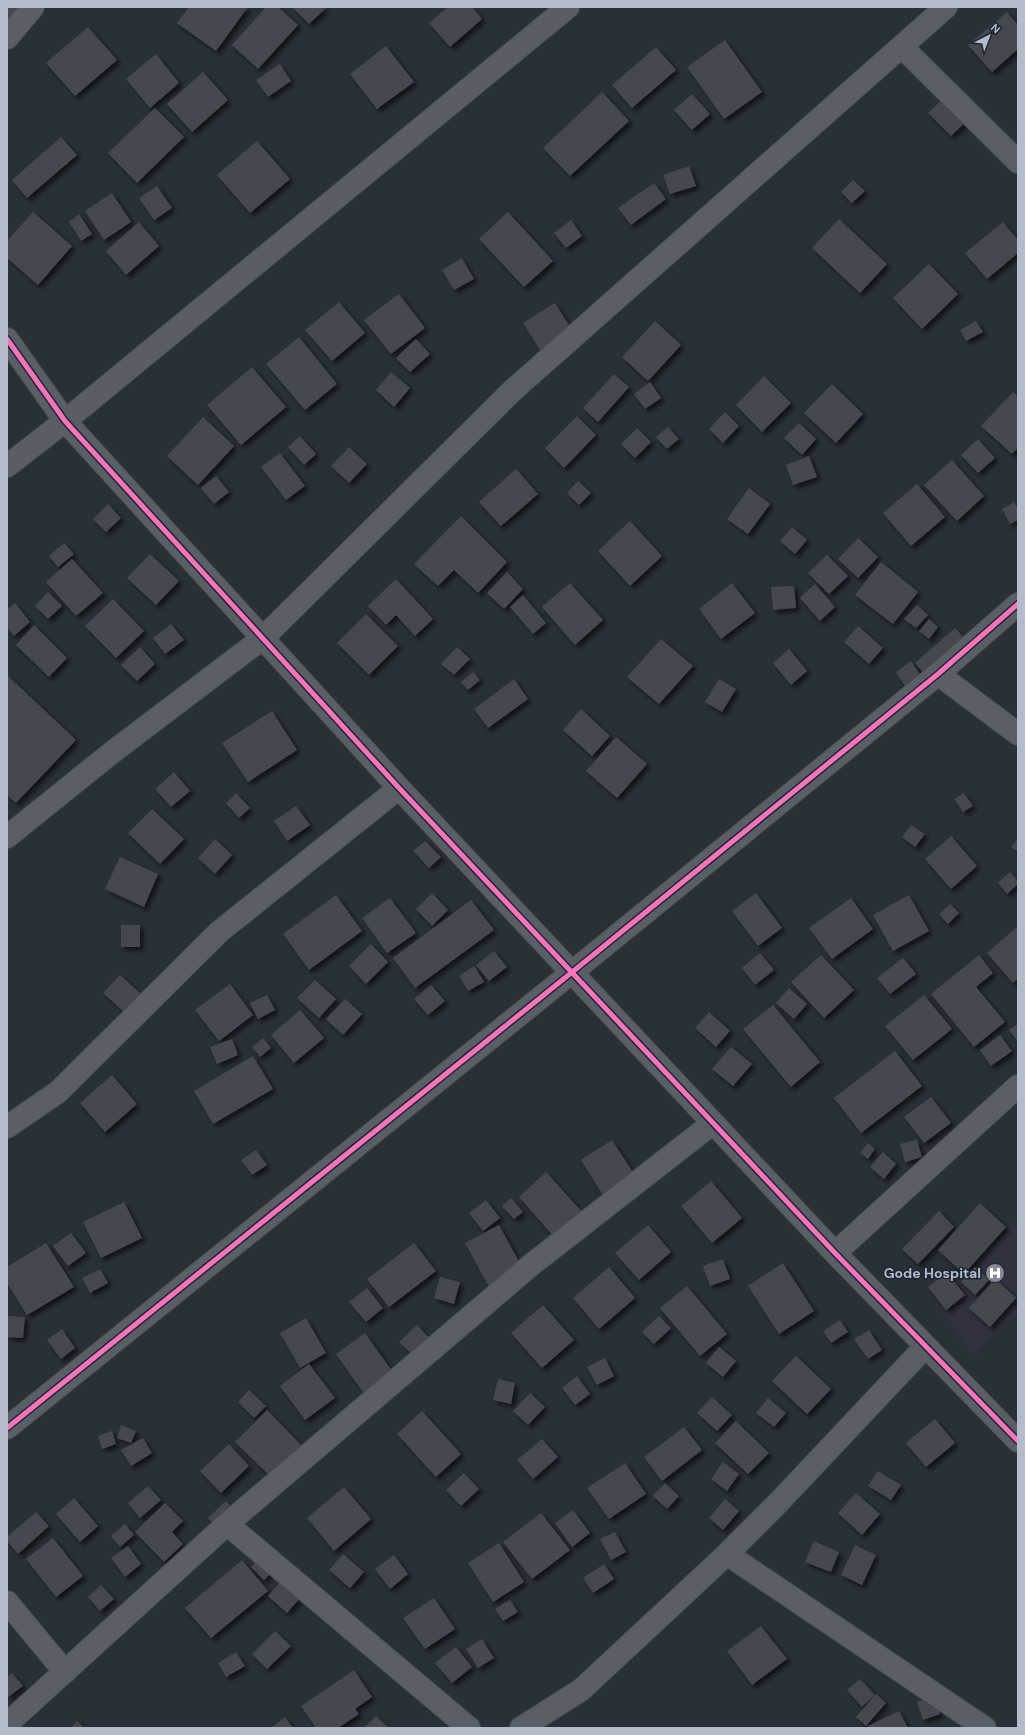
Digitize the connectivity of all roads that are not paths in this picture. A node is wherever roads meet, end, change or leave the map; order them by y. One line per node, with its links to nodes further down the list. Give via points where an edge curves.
1 (33, 7): 4 (street)
2 (568, 7): 8 (street)
3 (946, 7): 5 (street)
4 (7, 38)
5 (902, 47): 6 (street); 11 (street, via 512,391)
6 (1018, 162)
7 (7, 339): 8 (street)
8 (65, 421): 9 (street); 11 (street)
9 (7, 466)
10 (1018, 604): 12 (street)
11 (263, 638): 14 (street); 15 (street, via 110,754)
12 (938, 674): 13 (street); 16 (street)
13 (1018, 734)
14 (399, 788): 16 (street); 19 (street, via 219,932 58,1092)
15 (7, 838)
16 (571, 973): 18 (street); 22 (street)
17 (1018, 1086): 20 (street)
18 (712, 1123): 20 (street); 24 (street, via 531,1265)
19 (7, 1127)
20 (835, 1253): 21 (street)
21 (925, 1347): 23 (street); 25 (street, via 778,1504)
22 (7, 1428)
23 (1018, 1441)
24 (226, 1524): 27 (street); 29 (street)
25 (727, 1554): 30 (street, via 581,1690); 31 (street)
26 (7, 1602): 27 (street)
27 (65, 1672): 28 (street)
28 (7, 1724)
29 (469, 1728)
30 (521, 1728)
31 (985, 1728)

